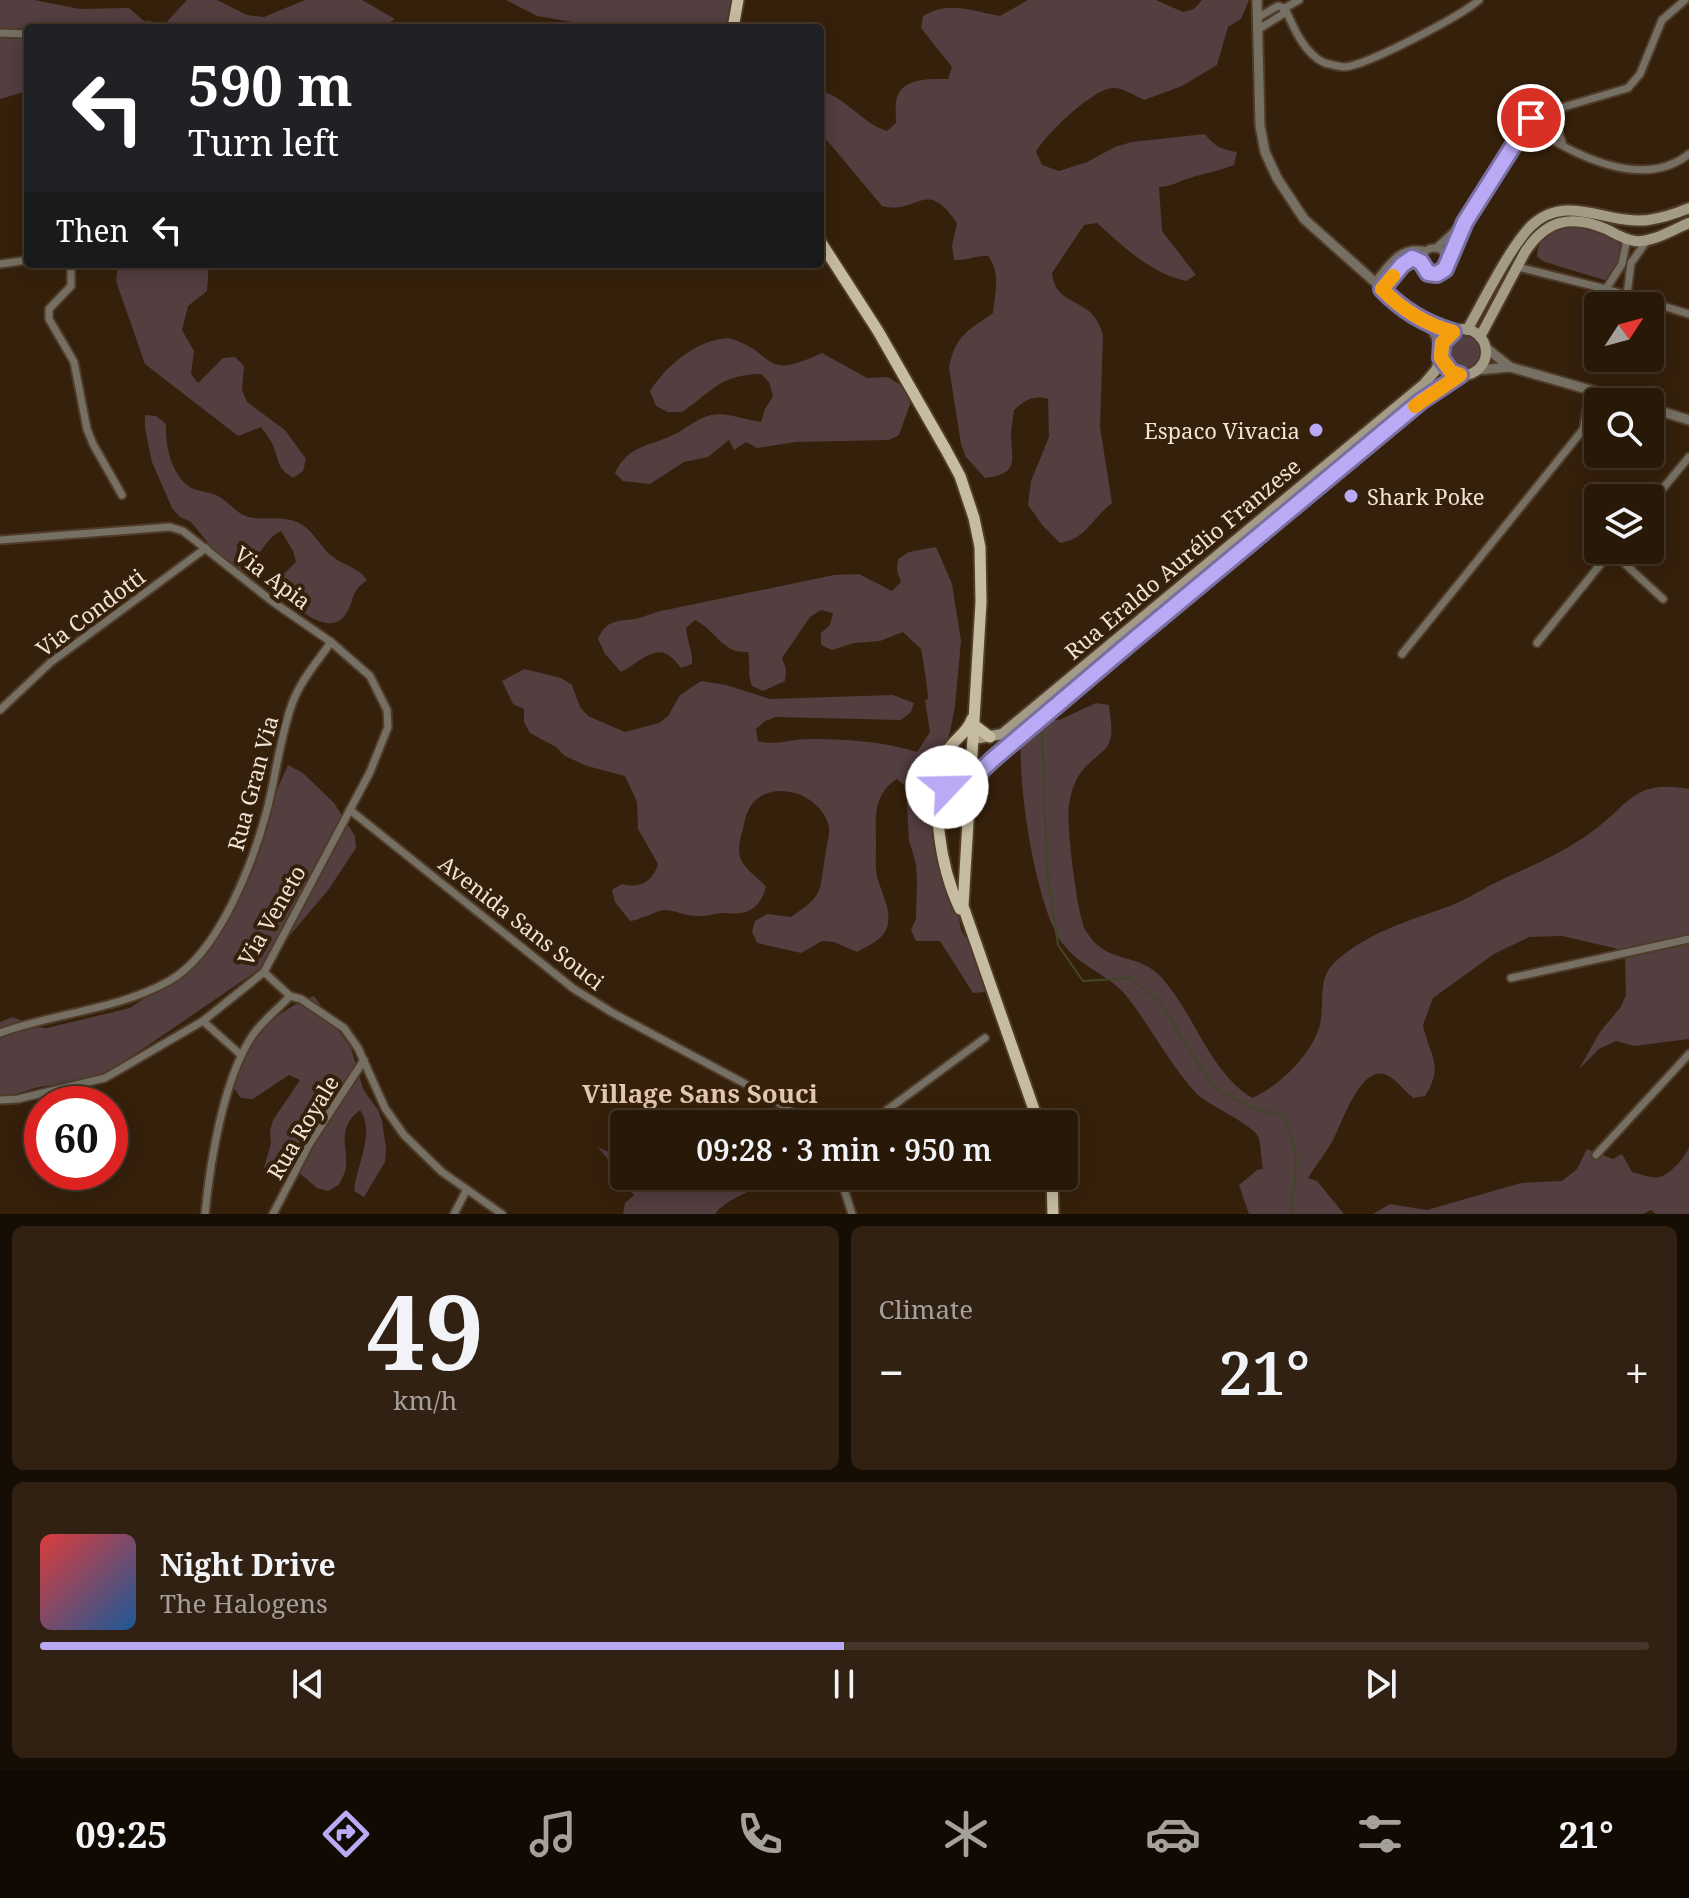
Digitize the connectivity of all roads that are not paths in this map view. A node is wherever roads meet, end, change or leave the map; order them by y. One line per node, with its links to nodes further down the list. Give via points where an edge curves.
1 (738, 0): 8 (main road)
2 (1257, 0): 7 (street)
3 (1299, 0): 6 (street)
4 (1479, 0): 6 (street, via 1343,67 1313,55)
5 (1685, 0): 12 (street, via 1662,20 1640,74 1628,88)
6 (1285, 8): 7 (street, via 1278,6); 9 (street)
7 (1257, 18): 9 (street)
8 (734, 24)
9 (1257, 30): 31 (street, via 1265,152 1295,209)
10 (0, 33): 11 (street)
11 (24, 34)
12 (1560, 108): 13 (street); 14 (street, via 1554,121)
13 (1526, 123): 14 (street); 18 (street)
14 (1562, 144): 15 (street, via 1633,171 1661,169)
15 (1689, 154)
16 (1689, 208): 17 (main road)
17 (1648, 220): 20 (main road, via 1627,227); 38 (main road, via 1570,208 1540,218 1523,235)
18 (1465, 222): 23 (street); 28 (street)
19 (1689, 223): 21 (main road)
20 (1627, 239): 21 (main road); 29 (main road, via 1586,222 1555,224 1534,239); 32 (street, via 1622,264)
21 (1648, 239): 34 (street, via 1631,263)
22 (824, 247): 61 (main road, via 928,417 972,509 980,547 981,602)
23 (1436, 248): 24 (street); 28 (street, via 1444,252)
24 (1426, 251): 26 (street); 31 (street, via 1399,254)
25 (24, 261): 27 (street)
26 (1421, 262): 28 (street, via 1433,275); 31 (street, via 1412,258)
27 (0, 264)
28 (1447, 265)
29 (1518, 267): 32 (street); 40 (main road)
30 (71, 268): 51 (street, via 71,286 49,309 49,319 74,362 93,444)
31 (1378, 286): 37 (street)
32 (1606, 289): 33 (street)
33 (1616, 292)
34 (1627, 292)
35 (1664, 306): 36 (street)
36 (1689, 314)
37 (1431, 326): 39 (street); 41 (street)
38 (1467, 330): 39 (main road); 40 (main road)
39 (1453, 332): 41 (main road)
40 (1482, 342): 42 (street); 43 (main road, via 1485,359)
41 (1441, 353): 44 (main road, via 1451,372); 62 (main road, Rua Eraldo Aurélio Franzese, via 1424,384 1002,734)
42 (1510, 367): 43 (street); 45 (street)
43 (1478, 370): 44 (main road)
44 (1460, 375): 66 (main road, Rua Eraldo Aurélio Franzese, via 1421,401 1130,643)
45 (1586, 388)
46 (1664, 412): 47 (street)
47 (1689, 420)
48 (1584, 428): 59 (street)
49 (1687, 462): 50 (street)
50 (1664, 488)
51 (122, 495)
52 (0, 540): 53 (street, Via Apia, via 170,527)
53 (206, 548): 57 (street, Via Apia); 60 (street, Via Condotti, via 51,662)
54 (1601, 564): 58 (street)
55 (1625, 564): 56 (street)
56 (1663, 599)
57 (331, 642): 67 (street, Via Apia, via 370,676 387,710 388,727); 74 (street, Rua Gran Via, via 293,701 266,814 243,877 197,956 169,981 138,994)
58 (1537, 643)
59 (1402, 654)
60 (0, 710)
61 (974, 720): 62 (main road); 63 (main road); 64 (main road)
62 (990, 737): 63 (main road, Rua Eraldo Aurélio Franzese)
63 (974, 739): 64 (main road); 66 (main road)
64 (953, 745): 65 (main road); 66 (main road, via 967,753)
65 (940, 779): 66 (main road, via 955,791); 68 (main road, via 938,825 953,892)
66 (970, 783): 68 (main road)
67 (350, 810): 70 (street, Via Veneto); 80 (street, Avenida Sans Souci, via 574,989)
68 (966, 920): 82 (main road)
69 (1689, 939): 71 (street)
70 (264, 972): 72 (street); 73 (street, Via Veneto)
71 (1511, 978)
72 (290, 996): 77 (street); 78 (street, via 344,1028)
73 (203, 1021): 77 (street); 79 (street, Via Veneto, via 105,1078)
74 (0, 1033)
75 (985, 1038): 81 (street)
76 (1689, 1054): 83 (street)
77 (241, 1055): 87 (street, via 220,1119)
78 (364, 1060): 86 (street, via 385,1108 404,1135); 88 (street, Rua Royale, via 310,1143)
79 (0, 1100)
80 (789, 1110)
81 (887, 1110)
82 (1034, 1110)
83 (1596, 1155)
84 (844, 1190): 91 (street)
85 (1052, 1190): 92 (main road)
86 (466, 1191): 89 (street); 90 (street)
87 (205, 1214)
88 (273, 1214)
89 (454, 1214)
90 (502, 1214)
91 (852, 1214)
92 (1053, 1214)

